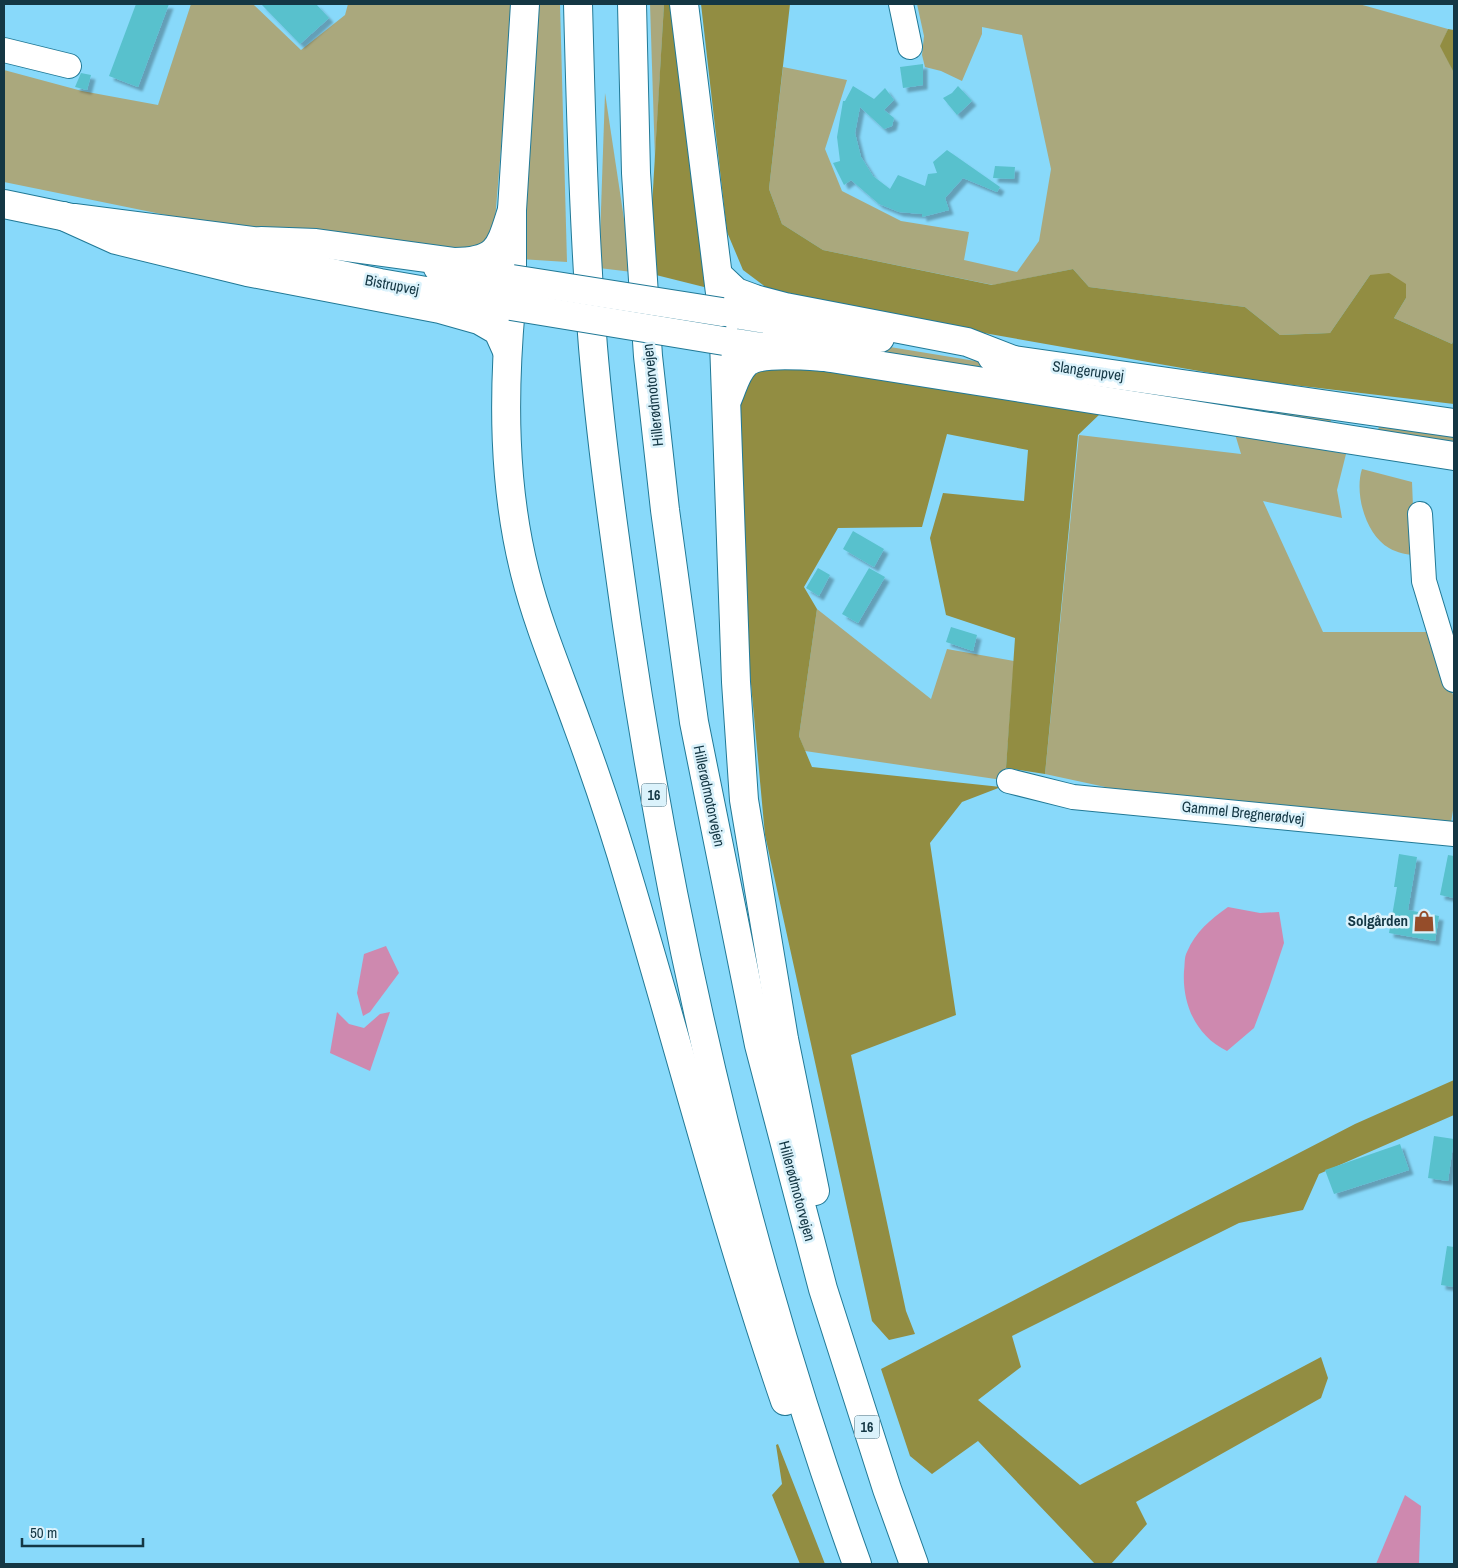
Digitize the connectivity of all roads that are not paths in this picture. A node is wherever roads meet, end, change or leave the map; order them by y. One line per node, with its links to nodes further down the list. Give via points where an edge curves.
1 (525, 4): 10 (main road)
2 (578, 4): 31 (main road, 16, via 582,175 593,347 610,507 643,733 673,899 707,1056 772,1300)
3 (632, 4): 30 (main road, Hillerødmotorvejen / 16, via 636,173 648,356 694,722 759,1045)
4 (684, 4): 13 (main road)
5 (901, 4): 6 (street)
6 (910, 47)
7 (4, 50): 8 (street)
8 (69, 66)
9 (4, 204): 11 (main road, Bistrupvej)
10 (512, 210): 12 (main road, via 498,246 490,257 474,262 316,243); 14 (main road)
11 (63, 216): 12 (main road, Bistrupvej); 15 (main road, Bistrupvej, via 380,283); 18 (main road, via 116,240 248,272 440,309 479,320 498,331)
12 (261, 241): 14 (main road, Bistrupvej)
13 (718, 275): 16 (main road); 20 (main road, via 736,292 755,299 967,342)
14 (512, 279): 15 (main road); 16 (main road, Bistrupvej, bridge)
15 (510, 306): 17 (main road, Bistrupvej, bridge); 18 (main road)
16 (722, 312): 17 (main road); 20 (main road, Slangerupvej)
17 (724, 341): 19 (main road, Slangerupvej); 21 (main road)
18 (507, 351): 31 (main road, via 509,473 514,516 534,605 599,785 754,1312 805,1461)
19 (842, 358): 21 (main road, via 755,358 738,374); 23 (main road, Slangerupvej)
20 (1016, 361): 22 (main road, Slangerupvej)
21 (726, 404): 30 (main road, via 736,682 744,800 784,1039 820,1212)
22 (1454, 423)
23 (1403, 447): 24 (main road); 25 (main road, Slangerupvej)
24 (1454, 448)
25 (1454, 456)
26 (1420, 514): 27 (street, via 1424,581)
27 (1454, 680)
28 (1009, 781): 29 (street, Gammel Bregnerødvej, via 1073,797)
29 (1454, 834)
30 (823, 1289): 33 (main road, Hillerødmotorvejen / 16)
31 (837, 1507): 32 (main road, 16)
32 (857, 1564)
33 (914, 1564)

